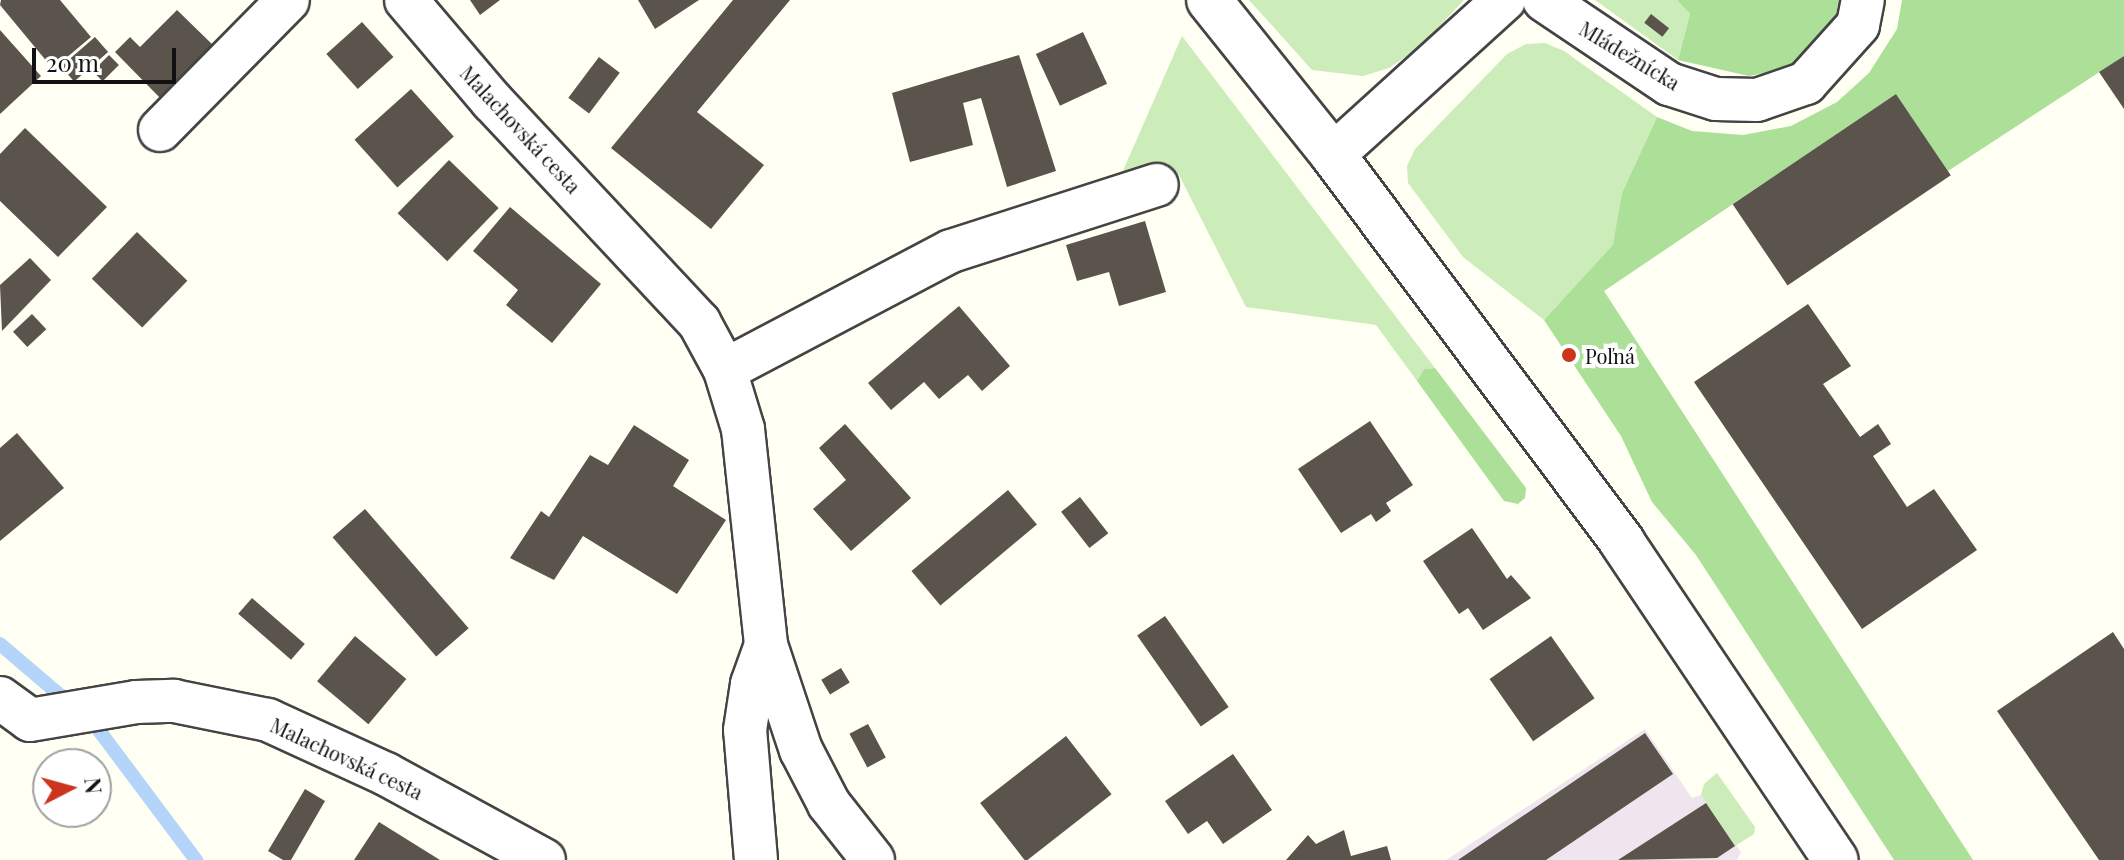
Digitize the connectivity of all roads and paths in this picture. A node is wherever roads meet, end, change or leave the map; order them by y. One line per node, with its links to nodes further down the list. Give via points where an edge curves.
1 (288, 0): 7 (street)
2 (406, 0): 10 (street, Malachovská cesta, via 492,101 690,311)
3 (1209, 0): 8 (street)
4 (1504, 0): 8 (street)
5 (1544, 0): 6 (street, Mládežnícka, via 1669,84 1716,99 1757,100 1806,83 1858,25)
6 (1863, 0)
7 (160, 130)
8 (1333, 155): 16 (street, via 1691,639)
9 (1157, 185): 10 (street, via 951,251)
10 (725, 370): 11 (street, Malachovská cesta, via 743,429)
11 (766, 645): 14 (street, Malachovská cesta, via 752,684 745,730); 15 (street, Malachovská cesta, via 801,750 829,804)
12 (0, 698): 13 (street, Malachovská cesta, via 30,720 174,701 268,720 399,780)
13 (544, 860)
14 (756, 860)
15 (873, 860)
16 (1836, 860)

